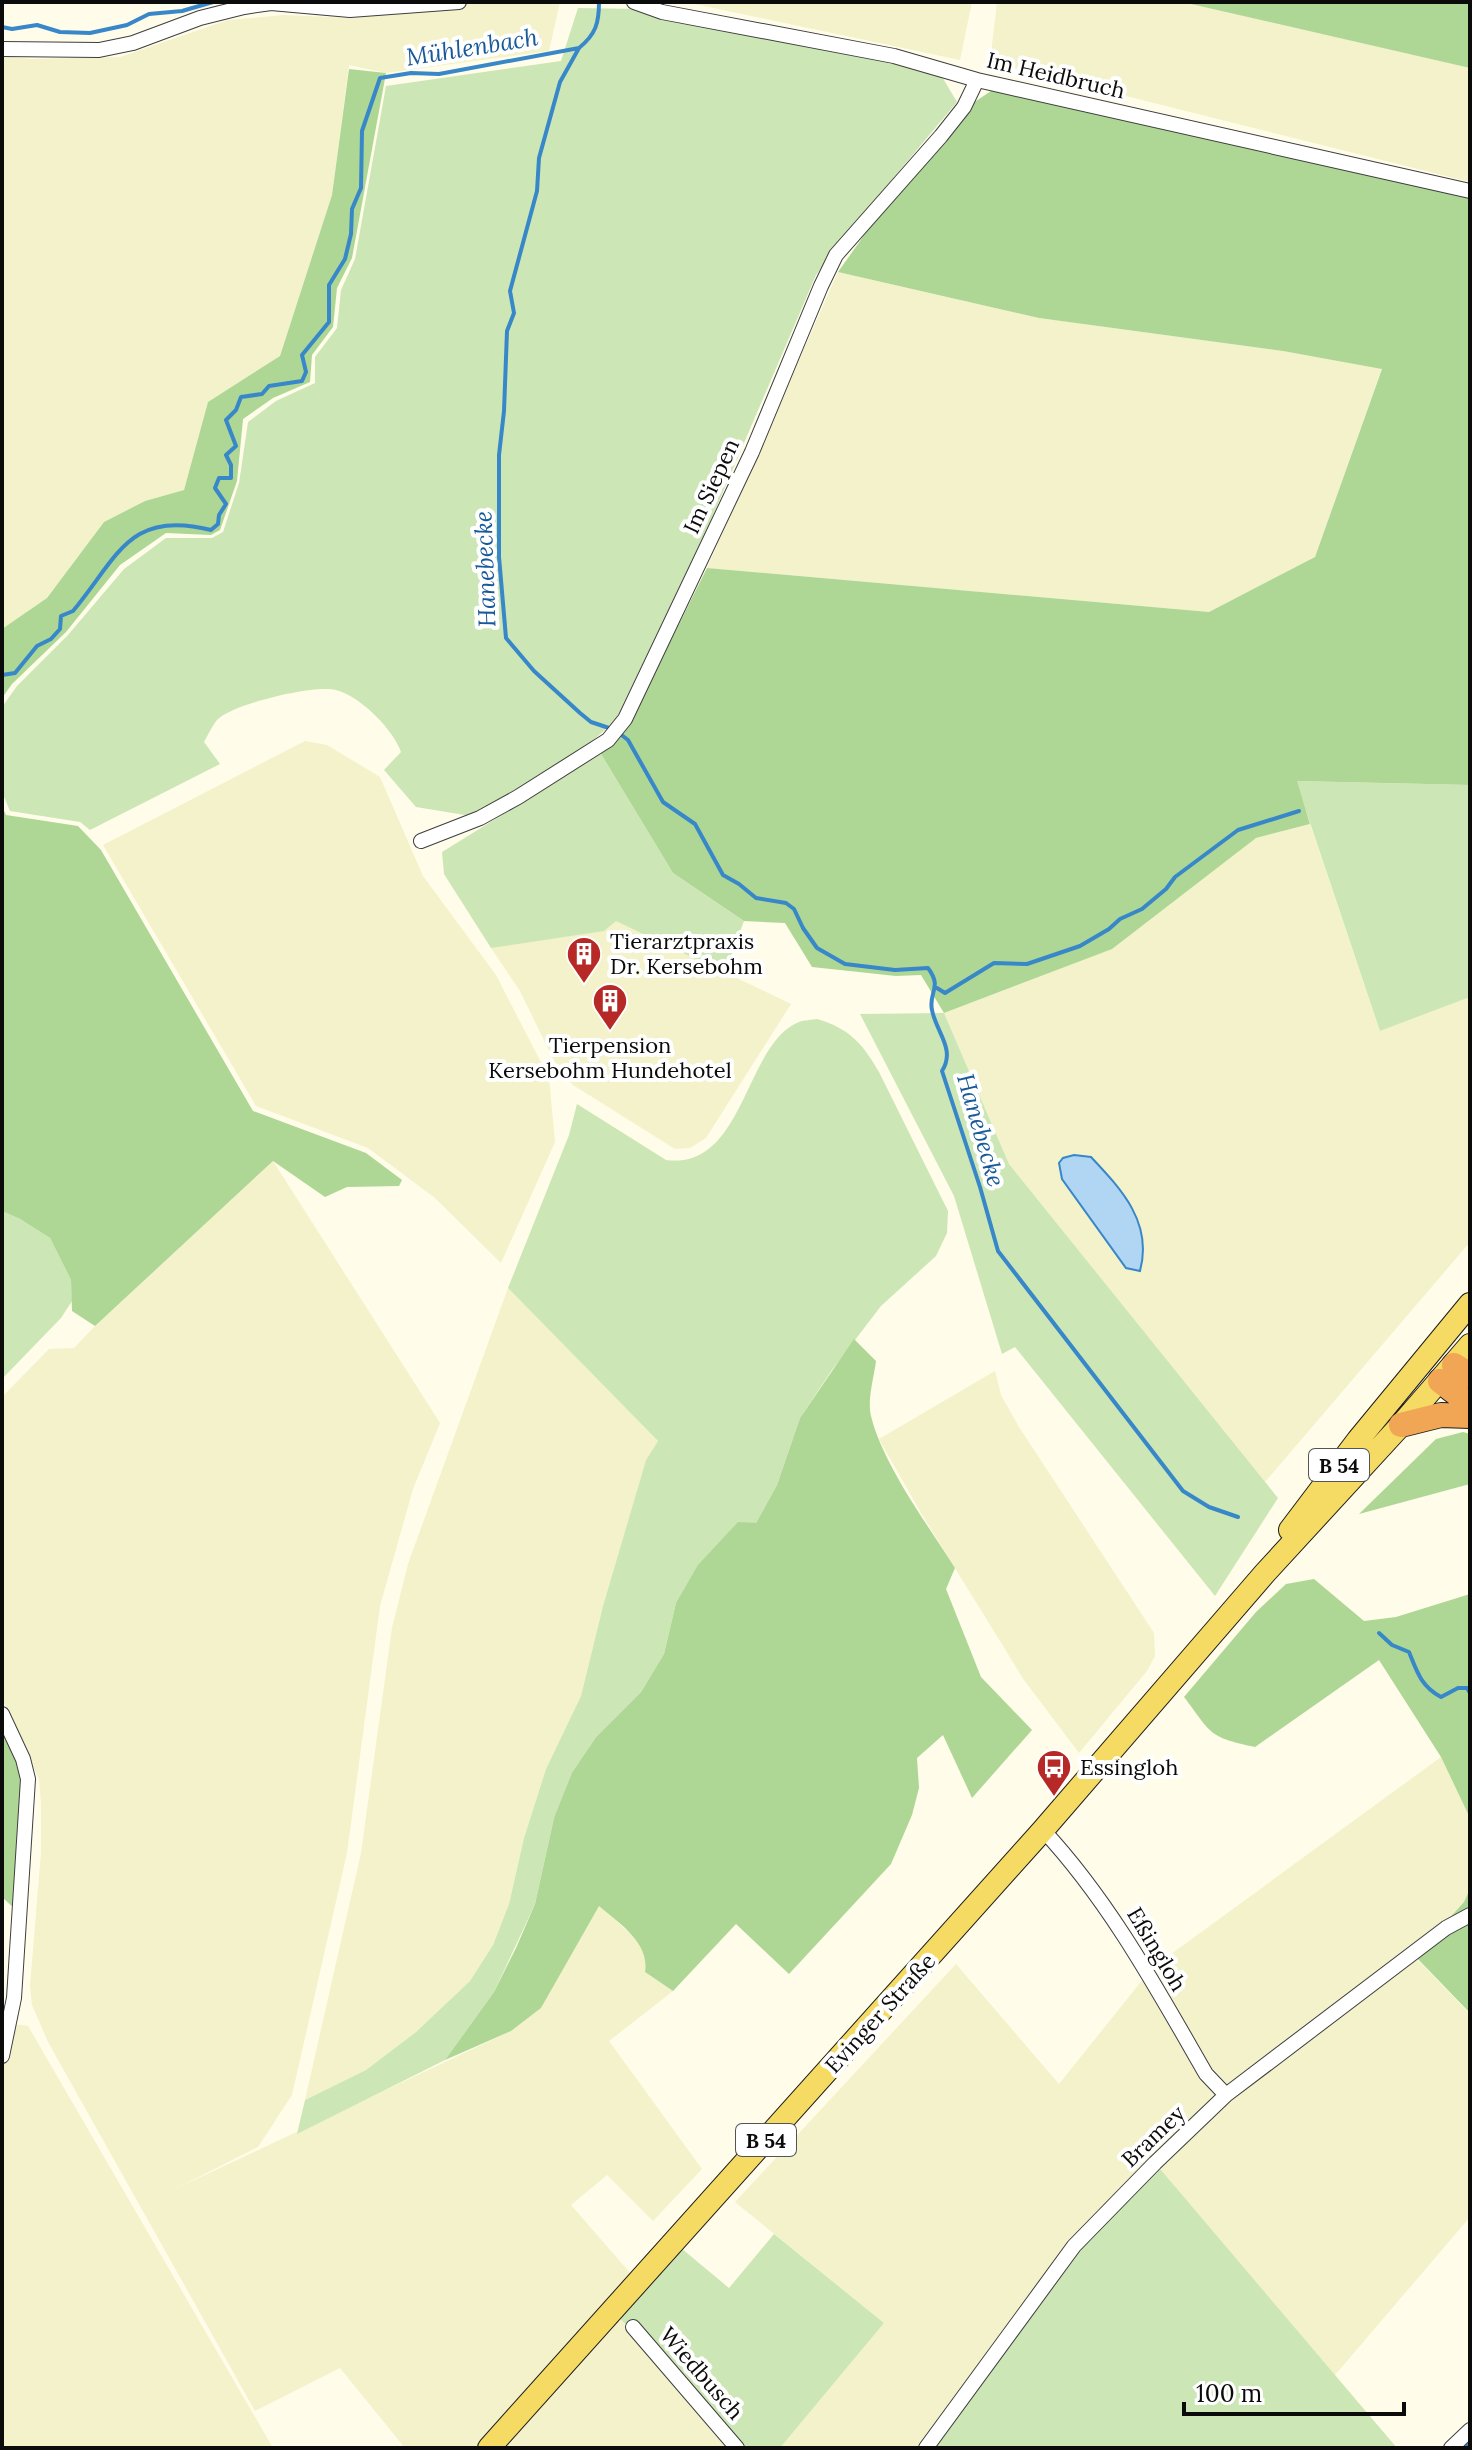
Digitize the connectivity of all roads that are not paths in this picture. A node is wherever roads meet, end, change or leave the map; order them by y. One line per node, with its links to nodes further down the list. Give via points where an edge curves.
1 (459, 2): 3 (street, via 350,10 271,3 200,18 99,50)
2 (634, 2): 4 (street, Im Heidbruch, via 662,12 894,56)
3 (2, 49)
4 (977, 80): 5 (street, Im Heidbruch); 6 (street, Im Siepen, via 941,136 836,255 752,452 625,719 608,740 518,797)
5 (1470, 191)
6 (421, 841)
7 (1470, 1304): 9 (main road, B 54)
8 (1470, 1345): 9 (main road, B 54)
9 (1443, 1364): 10 (highway); 12 (main road, B 54); 13 (main road, B 54, via 1298,1517)
10 (1470, 1404)
11 (1470, 1416): 12 (highway, via 1441,1415)
12 (1401, 1425): 13 (main road, B 54)
13 (1265, 1573): 15 (main road, Evinger Straße / B 54)
14 (2, 1714): 17 (street, via 28,1779 14,1998)
15 (1043, 1830): 18 (street, Eßingloh, via 1100,1898 1206,2074); 21 (main road, Evinger Straße / B 54)
16 (1470, 1915): 18 (street, Bramey)
17 (2, 2056)
18 (1226, 2095): 23 (street, Bramey, via 1074,2246)
19 (633, 2327): 22 (street, Wiedbusch)
20 (1470, 2430): 24 (street)
21 (489, 2448)
22 (737, 2448)
23 (926, 2448)
24 (1451, 2448)

